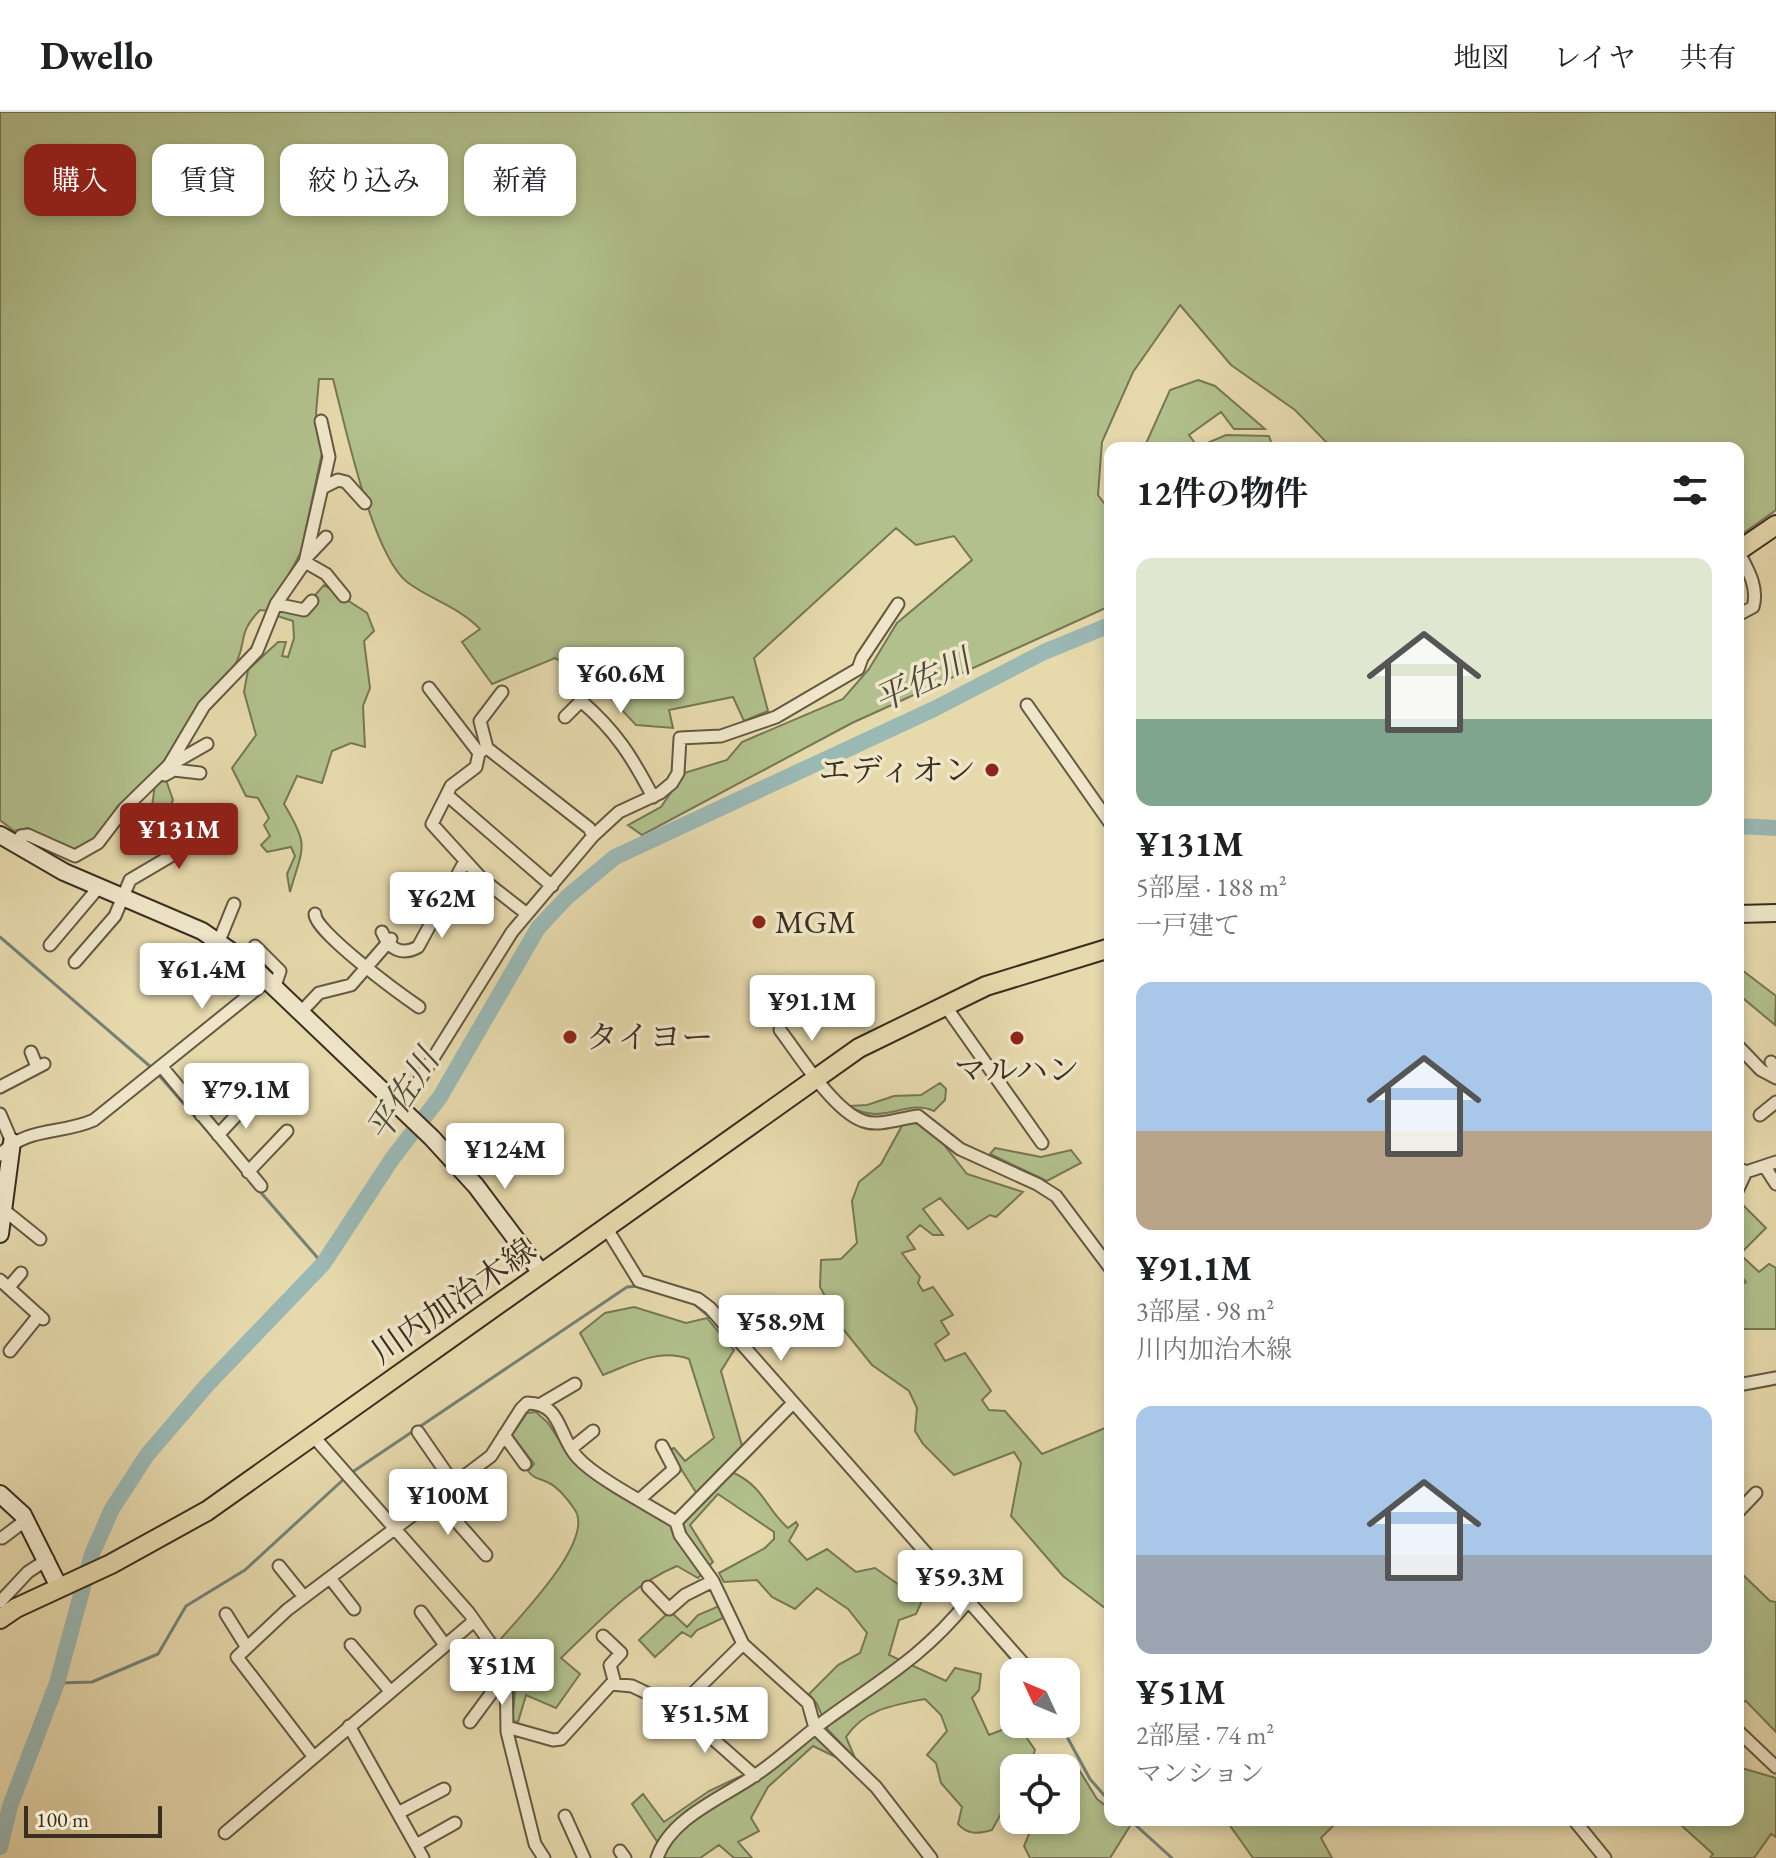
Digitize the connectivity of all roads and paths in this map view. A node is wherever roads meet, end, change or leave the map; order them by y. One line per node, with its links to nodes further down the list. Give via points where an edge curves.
1 (321, 421): 2 (street, via 329,457)
2 (324, 487): 3 (street, via 346,482); 7 (street)
3 (365, 503)
4 (1776, 525): 6 (main road)
5 (326, 537): 7 (street)
6 (1744, 547)
7 (306, 560): 9 (street); 11 (street)
8 (1744, 563): 13 (street, via 1755,600)
9 (344, 596)
10 (312, 601): 11 (street, via 304,610)
11 (276, 604): 15 (street)
12 (898, 604): 26 (street, via 858,669 812,698 721,736 680,738 678,773)
13 (1744, 612)
14 (275, 637): 15 (street)
15 (252, 657): 22 (street, via 204,706)
16 (429, 688): 21 (street)
17 (502, 692): 21 (street, via 480,721)
18 (1027, 705): 27 (street)
19 (565, 717): 26 (street, via 581,701 596,714 625,744)
20 (207, 744): 22 (street)
21 (483, 750): 25 (street, via 476,767); 30 (street)
22 (169, 765): 24 (street)
23 (200, 773): 24 (street, via 174,770)
24 (153, 780): 31 (street, via 87,851 75,856 62,853 28,835)
25 (447, 795): 32 (street, via 432,824); 33 (street)
26 (653, 797): 30 (street, via 619,812)
27 (1104, 814)
28 (215, 830): 35 (street, via 138,873)
29 (0, 835): 31 (street)
30 (593, 836): 33 (street)
31 (15, 845): 34 (street)
32 (465, 861): 39 (street); 46 (street, via 418,947 408,953 387,938)
33 (552, 886): 39 (street)
34 (99, 887): 35 (street); 42 (street)
35 (124, 896): 41 (street); 45 (street, via 115,916)
36 (234, 904): 41 (street)
37 (1776, 913): 40 (street)
38 (315, 914): 46 (street, via 324,933)
39 (527, 914): 61 (street)
40 (1744, 914)
41 (219, 941): 47 (street)
42 (50, 945)
43 (255, 946): 47 (street, via 280,971)
44 (1104, 953): 48 (main road, 川内加治木線, via 986,986)
45 (75, 962)
46 (367, 971): 49 (street); 50 (street, via 351,985 319,993)
47 (272, 983): 50 (street); 54 (street)
48 (944, 1004): 55 (main road, 川内加治木線); 68 (street)
49 (419, 1007)
50 (302, 1011): 61 (street)
51 (780, 1030): 55 (street)
52 (31, 1052): 58 (street, via 40,1066)
53 (1744, 1052): 56 (street)
54 (158, 1070): 63 (street); 67 (street, via 83,1126 32,1133)
55 (815, 1076): 76 (main road, 川内加治木線); 79 (street, via 865,1123 918,1116 960,1149 1056,1196)
56 (1776, 1078)
57 (232, 1084): 63 (street)
58 (0, 1087)
59 (1776, 1102): 64 (street)
60 (248, 1103): 66 (street)
61 (404, 1110): 81 (street, via 476,1186)
62 (0, 1114): 67 (street)
63 (201, 1115): 66 (street)
64 (1760, 1115)
65 (287, 1131): 72 (street)
66 (218, 1135): 72 (street)
67 (12, 1142): 69 (street); 75 (street)
68 (1042, 1143)
69 (0, 1155)
70 (1771, 1164): 71 (street); 73 (street)
71 (1744, 1170)
72 (248, 1172): 74 (street)
73 (1776, 1184)
74 (261, 1186)
75 (4, 1210): 77 (street); 78 (street)
76 (607, 1229): 81 (main road, 川内加治木線); 88 (street, via 633,1276 710,1308)
77 (0, 1234)
78 (40, 1239)
79 (1104, 1260)
80 (21, 1273): 82 (street)
81 (542, 1274): 92 (main road, 川内加治木線)
82 (5, 1284): 83 (street, via 41,1317)
83 (10, 1351)
84 (1776, 1378): 86 (street)
85 (575, 1384): 87 (street)
86 (1744, 1384)
87 (541, 1404): 91 (street, via 527,1403); 94 (street, via 556,1417)
88 (791, 1405): 103 (street); 115 (street)
89 (593, 1431): 94 (street)
90 (418, 1432): 96 (street)
91 (504, 1435): 95 (street); 96 (street, via 491,1456)
92 (314, 1437): 104 (street); 111 (main road, 川内加治木線, via 207,1511)
93 (662, 1446): 100 (street, via 674,1469)
94 (572, 1448): 100 (street, via 579,1459)
95 (525, 1464)
96 (454, 1484): 99 (street)
97 (1756, 1493): 101 (street)
98 (0, 1494): 102 (street)
99 (435, 1497): 104 (street); 106 (street)
100 (640, 1499): 103 (street)
101 (1744, 1506)
102 (26, 1520): 105 (street); 107 (street)
103 (676, 1522): 110 (street)
104 (394, 1526): 109 (street); 120 (street)
105 (2, 1538)
106 (486, 1555)
107 (48, 1559): 111 (street); 114 (street)
108 (279, 1566): 113 (street)
109 (330, 1578): 113 (street); 116 (street)
110 (713, 1581): 112 (street, via 669,1609); 122 (street)
111 (62, 1585): 119 (main road, 川内加治木線)
112 (648, 1587)
113 (304, 1597): 125 (street)
114 (0, 1602)
115 (966, 1603): 126 (street); 134 (street, via 951,1624 896,1673)
116 (354, 1609)
117 (421, 1612): 124 (street)
118 (226, 1614): 125 (street)
119 (0, 1619)
120 (474, 1621): 124 (street); 127 (street)
121 (603, 1636): 128 (street, via 621,1653 610,1665)
122 (743, 1644): 130 (street); 134 (street, via 808,1703)
123 (351, 1645): 129 (street)
124 (445, 1645): 129 (street)
125 (246, 1646): 136 (street, via 237,1657)
126 (1018, 1658)
127 (507, 1672): 131 (street); 133 (street)
128 (615, 1684): 130 (street, via 632,1686); 133 (street, via 605,1688 561,1739)
129 (390, 1691): 132 (street)
130 (678, 1708): 138 (street)
131 (470, 1722)
132 (349, 1726): 136 (street); 140 (street)
133 (507, 1727): 147 (street, via 531,1830)
134 (815, 1728): 138 (street); 150 (street, via 876,1787)
135 (1744, 1737): 137 (street)
136 (313, 1756): 144 (street)
137 (1776, 1767)
138 (755, 1776): 149 (street, via 695,1814 661,1847)
139 (444, 1789): 140 (street)
140 (398, 1813): 145 (street)
141 (565, 1816): 148 (street)
142 (455, 1823): 145 (street)
143 (1579, 1826): 151 (street)
144 (225, 1833)
145 (416, 1845): 146 (street)
146 (423, 1858)
147 (544, 1858)
148 (584, 1858)
149 (657, 1858)
150 (931, 1858)
151 (1605, 1858)

